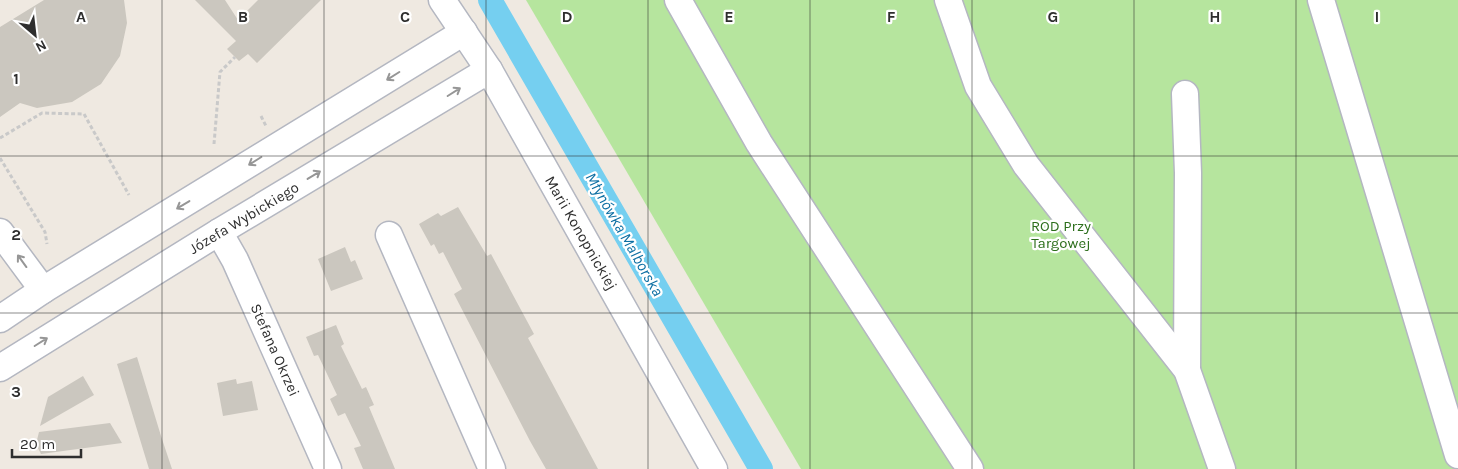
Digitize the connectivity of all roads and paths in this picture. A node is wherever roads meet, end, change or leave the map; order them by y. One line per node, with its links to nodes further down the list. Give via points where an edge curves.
1 (442, 0): 5 (street, Marii Konopnickiej)
2 (678, 0): 25 (street, via 759,143)
3 (948, 0): 20 (street, via 978,86 1026,165)
4 (1321, 0): 21 (street)
5 (464, 32): 7 (street, Marii Konopnickiej); 17 (street, one-way to 17)
6 (235, 57): 10 (path, via 220,72)
7 (489, 70): 14 (street, Józefa Wybickiego, one-way to 7); 24 (street, Marii Konopnickiej)
8 (1185, 94): 20 (street)
9 (0, 138): 12 (path, via 42,113 84,114)
10 (214, 144)
11 (0, 158): 16 (path, via 44,232)
12 (128, 195)
13 (0, 232): 17 (street, one-way to 13)
14 (219, 232): 19 (street, Józefa Wybickiego, one-way to 14); 22 (street, Stefana Okrzei, via 235,260)
15 (389, 235): 23 (street)
16 (46, 244)
17 (43, 290): 18 (street)
18 (0, 318)
19 (0, 368)
20 (1187, 370): 26 (street)
21 (1458, 455)
22 (328, 469)
23 (492, 469)
24 (714, 469)
25 (970, 469)
26 (1222, 469)

